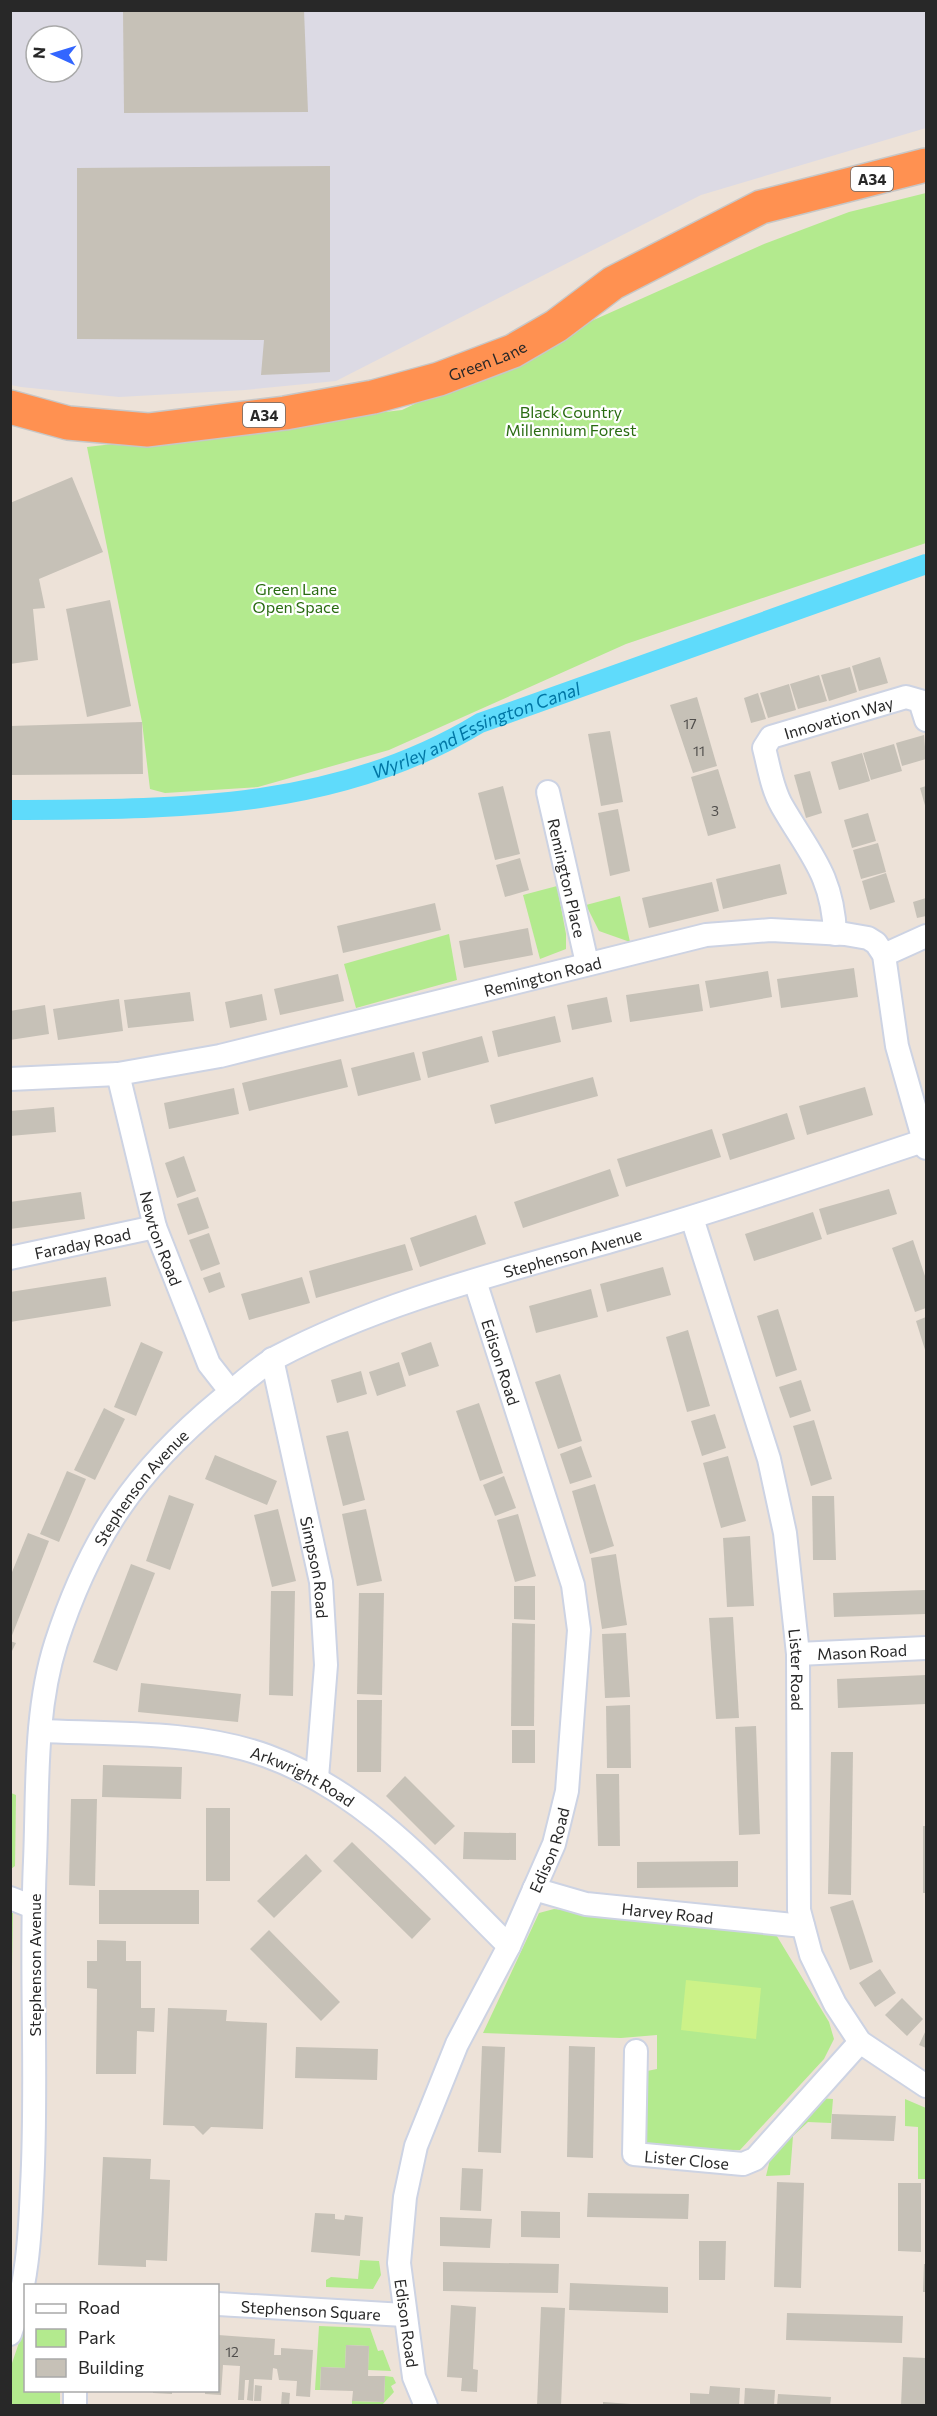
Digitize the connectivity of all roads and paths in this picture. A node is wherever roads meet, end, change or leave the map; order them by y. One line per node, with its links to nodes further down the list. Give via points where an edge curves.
1 (927, 165): 2 (highway, Green Lane / A34, via 760,207 613,284 556,326 513,351 439,379 373,397 285,413 148,430 68,423)
2 (10, 407)
3 (927, 720): 5 (street, Innovation Way, via 920,701 906,697 771,737 764,748 781,805 819,864)
4 (548, 792): 8 (street, Remington Place)
5 (835, 934): 7 (street, Remington Road, via 868,938); 8 (street, Remington Road, via 771,930 706,935)
6 (927, 936): 7 (street)
7 (884, 956): 11 (street, via 897,1046)
8 (587, 963): 9 (street, Remington Road, via 220,1056)
9 (118, 1074): 10 (street, Remington Road); 13 (street, Newton Road)
10 (10, 1079)
11 (926, 1143): 12 (street, Stephenson Avenue)
12 (692, 1218): 15 (street, Stephenson Avenue); 19 (street, Lister Road, via 769,1459 785,1533)
13 (155, 1227): 14 (street, Faraday Road); 17 (street, Newton Road, via 209,1364)
14 (10, 1258)
15 (475, 1281): 16 (street, Stephenson Avenue, via 364,1317); 22 (street, Edison Road, via 573,1585 579,1630 567,1791 554,1844)
16 (272, 1359): 17 (street, Stephenson Avenue); 21 (street, Simpson Road, via 321,1582 326,1665)
17 (231, 1392): 20 (street, Stephenson Avenue, via 151,1465 98,1541 76,1587 55,1647)
18 (927, 1647): 19 (street, Mason Road)
19 (798, 1654): 25 (street, Lister Road, via 799,1910)
20 (40, 1731): 21 (street, Arkwright Road, via 212,1743 265,1755); 24 (street, Stephenson Avenue)
21 (317, 1778): 26 (street, Arkwright Road, via 392,1831)
22 (534, 1889): 25 (street, Harvey Road, via 586,1904); 26 (street, Edison Road)
23 (10, 1898): 24 (street)
24 (33, 1907): 30 (street, Stephenson Avenue, via 35,2132)
25 (803, 1926): 27 (street, Lister Road, via 820,1974)
26 (509, 1946): 33 (street, Edison Road, via 457,2044 416,2146 399,2247)
27 (860, 2042): 28 (street, Lister Close, via 755,2159 743,2164 634,2154); 29 (street, Lister Road)
28 (636, 2051)
29 (927, 2086)
30 (25, 2284)
31 (23, 2297): 34 (street, Stephenson Avenue)
32 (219, 2304): 33 (street, Stephenson Square)
33 (405, 2315): 35 (street, Edison Road, via 414,2377)
34 (10, 2334)
35 (426, 2406)

